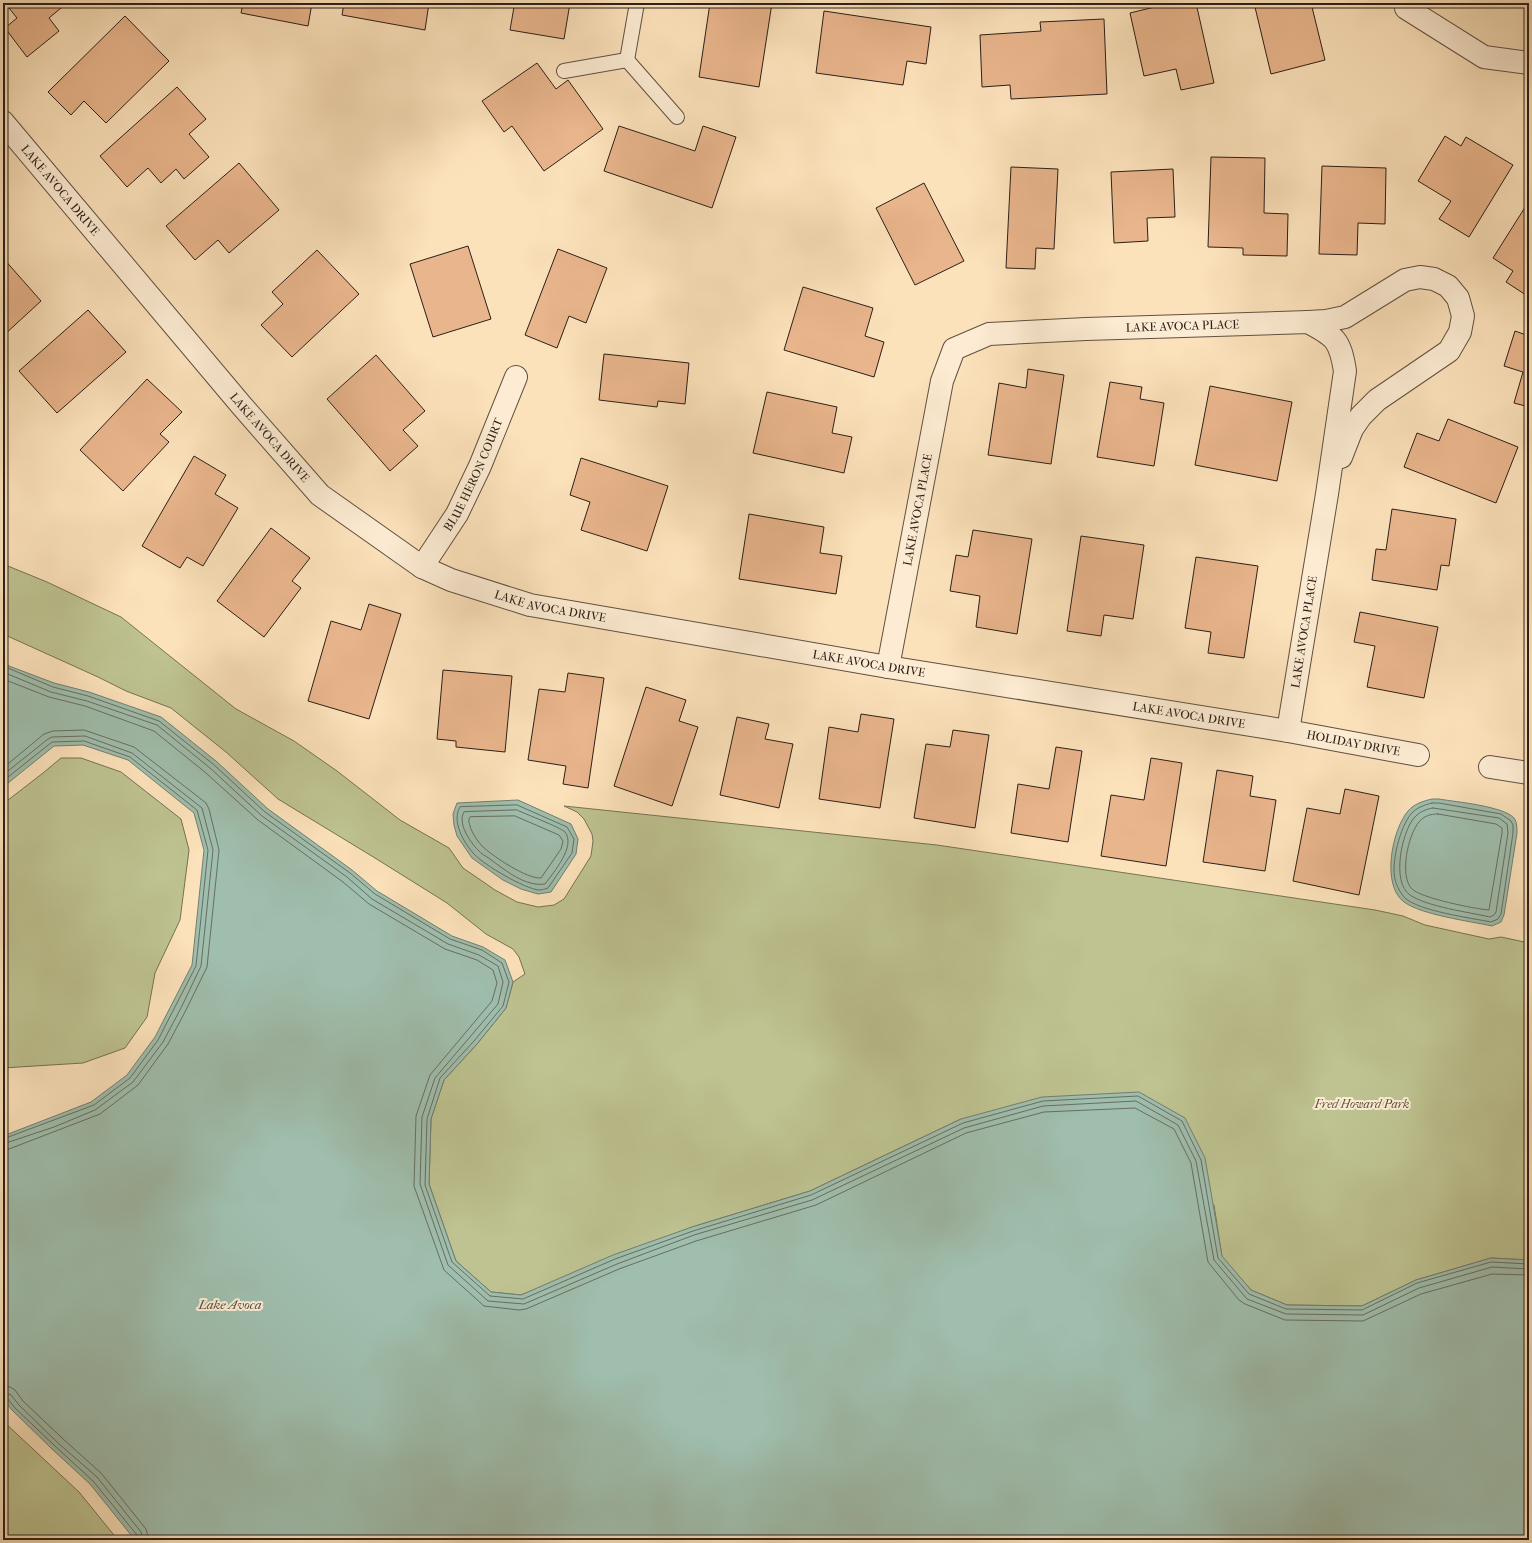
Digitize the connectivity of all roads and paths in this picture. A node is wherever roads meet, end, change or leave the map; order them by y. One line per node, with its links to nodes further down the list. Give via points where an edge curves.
1 (637, 3): 3 (lane)
2 (1404, 3): 4 (street, via 1406,8 1484,57)
3 (627, 60): 5 (lane); 6 (lane)
4 (1529, 64)
5 (564, 71)
6 (677, 117)
7 (3, 122): 11 (street, LAKE AVOCA DRIVE, via 320,495)
8 (1308, 322): 10 (street, LAKE AVOCA PLACE, via 1333,337 1342,356 1345,371); 10 (street, via 1345,317 1405,280 1420,277 1434,279 1448,286 1458,298 1463,316 1460,332 1449,351 1377,400 1361,416 1352,429); 12 (street, LAKE AVOCA PLACE, via 989,334 954,349 942,381)
9 (516, 378): 11 (street, BLUE HERON COURT, via 457,514)
10 (1327, 494): 13 (street, LAKE AVOCA PLACE)
11 (422, 567): 12 (street, LAKE AVOCA DRIVE, via 451,580 530,605)
12 (888, 667): 13 (street, LAKE AVOCA DRIVE)
13 (1288, 731): 14 (street, HOLIDAY DRIVE)
14 (1418, 755)
15 (1490, 767): 16 (street)
16 (1529, 773)

